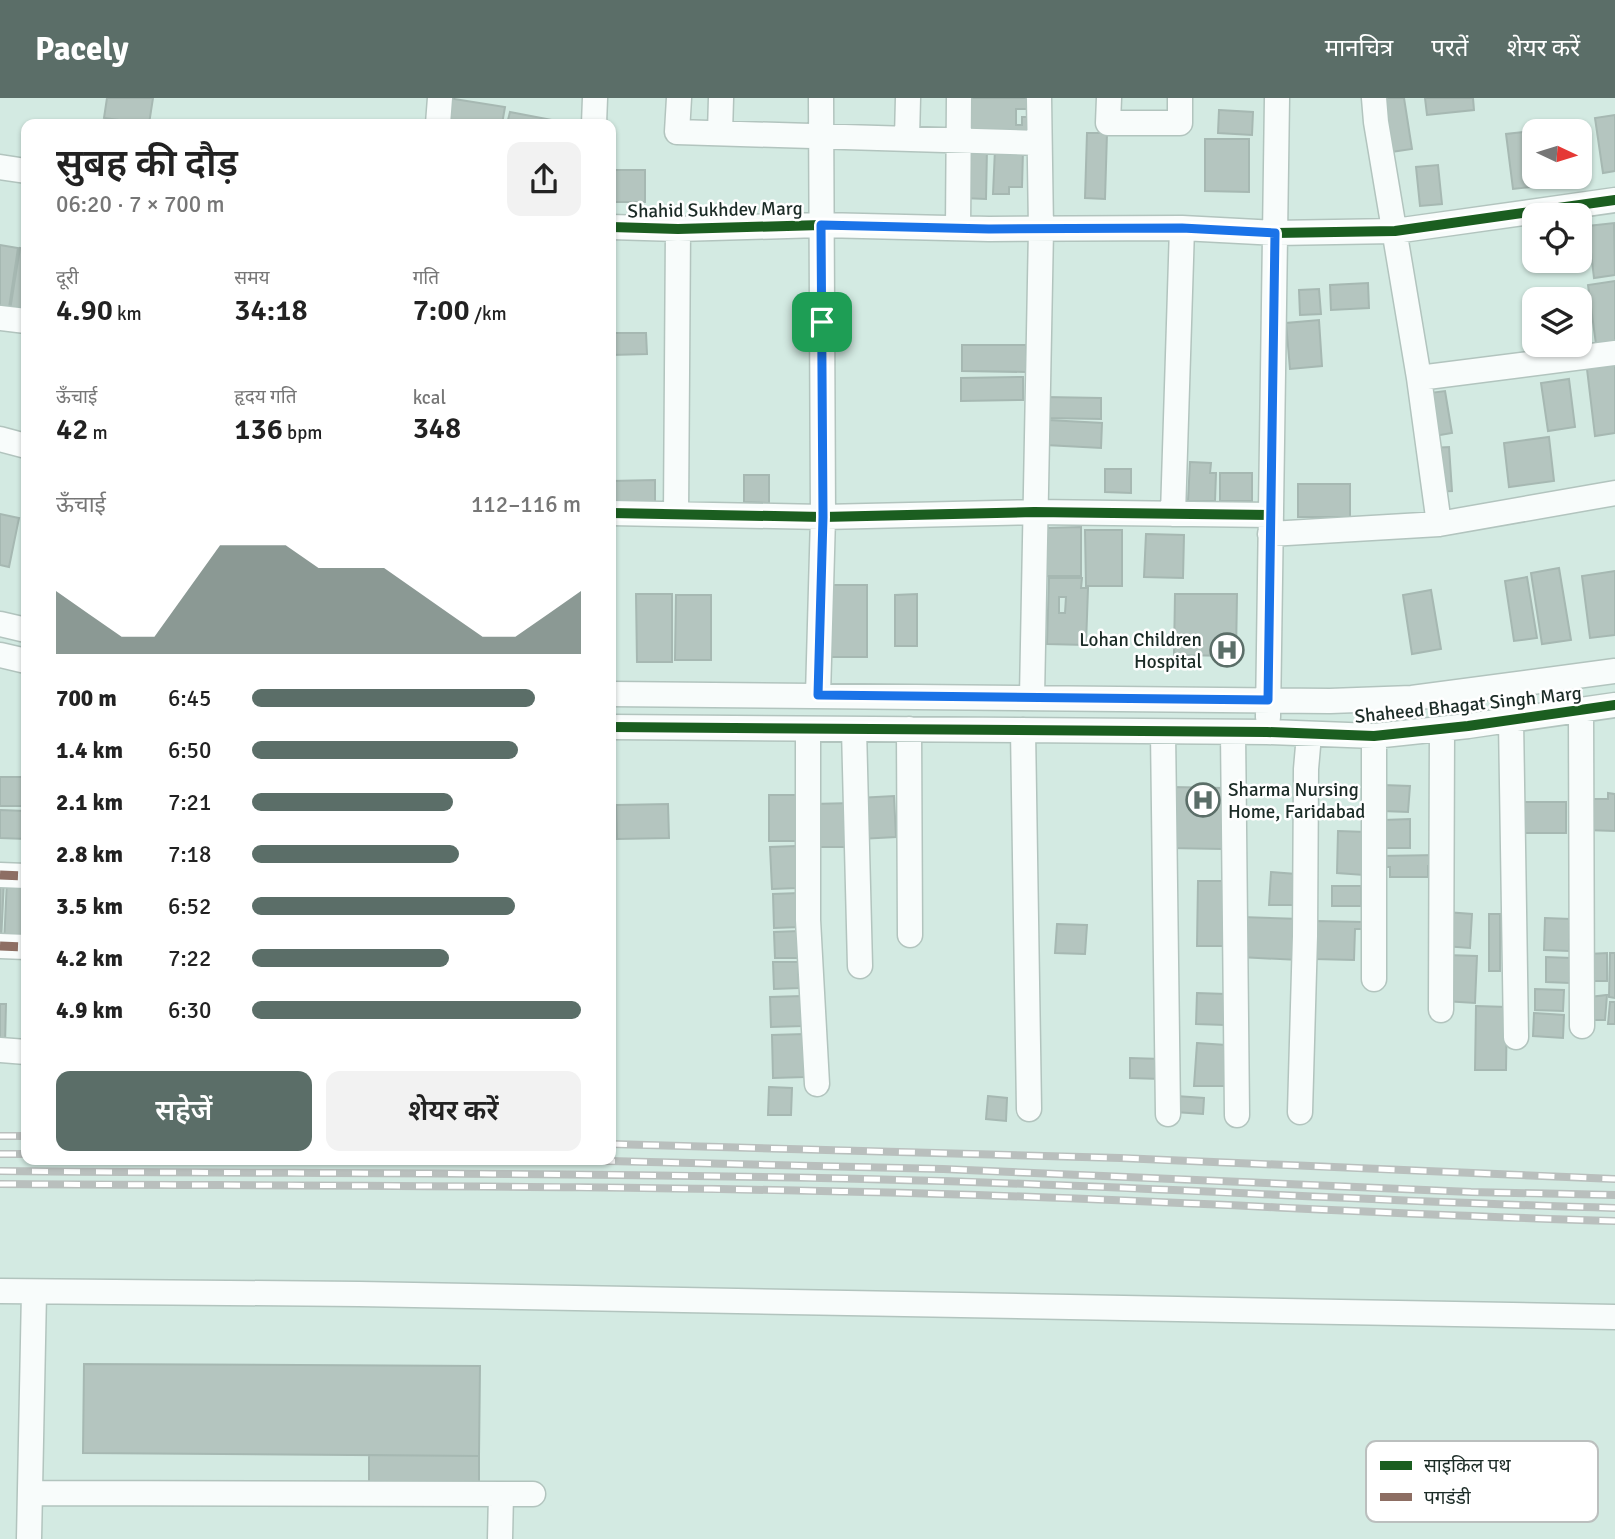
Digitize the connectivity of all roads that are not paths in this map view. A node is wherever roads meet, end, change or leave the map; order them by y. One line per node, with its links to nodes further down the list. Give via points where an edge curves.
1 (440, 98): 13 (street)
2 (595, 98): 14 (street)
3 (679, 98): 15 (street, via 677,132)
4 (721, 98): 15 (street)
5 (821, 98): 16 (street)
6 (908, 98): 17 (street)
7 (959, 98): 18 (street)
8 (1039, 98): 19 (street)
9 (1109, 98): 10 (street, via 1108,123 1180,123)
10 (1180, 98)
11 (1277, 98): 30 (street)
12 (1374, 98): 29 (street)
13 (438, 119)
14 (594, 119)
15 (720, 133): 16 (street)
16 (820, 138): 17 (street); 23 (street)
17 (907, 138): 18 (street)
18 (957, 140): 19 (street); 25 (street)
19 (1039, 143): 28 (street)
20 (0, 167): 21 (street)
21 (21, 170)
22 (1615, 200): 29 (street, Shahid Sukhdev Marg)
23 (821, 225): 25 (street, Shahid Sukhdev Marg); 27 (street, Shahid Sukhdev Marg); 42 (street)
24 (616, 227): 27 (street, Shahid Sukhdev Marg)
25 (958, 228): 28 (street, Shahid Sukhdev Marg)
26 (1182, 228): 28 (street, Shahid Sukhdev Marg); 30 (street, Shahid Sukhdev Marg); 41 (street)
27 (678, 229): 40 (street)
28 (1041, 229): 38 (street)
29 (1395, 231): 30 (street, Shahid Sukhdev Marg); 34 (street)
30 (1275, 233): 44 (street)
31 (0, 318): 32 (street)
32 (21, 320)
33 (1615, 353): 34 (street)
34 (1419, 378): 43 (street)
35 (0, 439): 36 (street)
36 (21, 445)
37 (1615, 493): 43 (street)
38 (1034, 512): 41 (street); 42 (street); 52 (street)
39 (616, 513): 40 (street)
40 (676, 514): 42 (street)
41 (1173, 514): 44 (street)
42 (823, 517): 51 (street)
43 (1439, 523): 44 (street)
44 (1270, 525): 53 (street)
45 (0, 624): 46 (street)
46 (21, 629)
47 (0, 655): 48 (street)
48 (21, 660)
49 (1615, 671): 53 (street, Shaheed Bhagat Singh Marg, via 1412,698)
50 (616, 694): 51 (street, Shaheed Bhagat Singh Marg)
51 (818, 695): 52 (street, Shaheed Bhagat Singh Marg)
52 (1032, 697): 53 (street, Shaheed Bhagat Singh Marg)
53 (1268, 700): 65 (street)
54 (1615, 705): 55 (street, Shaheed Bhagat Singh Marg)
55 (1581, 710): 56 (street, Shaheed Bhagat Singh Marg); 76 (street)
56 (1511, 720): 59 (street, Shaheed Bhagat Singh Marg); 77 (street)
57 (616, 727): 60 (street, Shaheed Bhagat Singh Marg)
58 (854, 729): 60 (street, Shaheed Bhagat Singh Marg); 61 (street, Shaheed Bhagat Singh Marg); 73 (street)
59 (1442, 729): 67 (street, Shaheed Bhagat Singh Marg); 75 (street)
60 (808, 730): 80 (street, via 808,920)
61 (909, 730): 62 (street, Shaheed Bhagat Singh Marg); 70 (street)
62 (1023, 730): 63 (street, Shaheed Bhagat Singh Marg); 81 (street)
63 (1163, 732): 64 (street, Shaheed Bhagat Singh Marg); 83 (street)
64 (1233, 732): 65 (street, Shaheed Bhagat Singh Marg); 84 (street)
65 (1267, 732): 66 (street, Shaheed Bhagat Singh Marg)
66 (1309, 735): 67 (street, Shaheed Bhagat Singh Marg); 82 (street)
67 (1374, 736): 74 (street)
68 (0, 875): 69 (street)
69 (21, 876)
70 (910, 935)
71 (0, 946): 72 (street)
72 (21, 947)
73 (860, 966)
74 (1374, 979)
75 (1441, 1010)
76 (1582, 1026)
77 (1516, 1037)
78 (0, 1050): 79 (street)
79 (21, 1052)
80 (817, 1084)
81 (1029, 1109)
82 (1300, 1112)
83 (1168, 1114)
84 (1237, 1115)
85 (0, 1291): 86 (street)
86 (34, 1292): 87 (street); 88 (street)
87 (1615, 1317)
88 (31, 1493): 89 (street); 91 (street)
89 (502, 1494): 90 (street); 92 (street)
90 (533, 1494)
91 (29, 1539)
92 (500, 1539)

